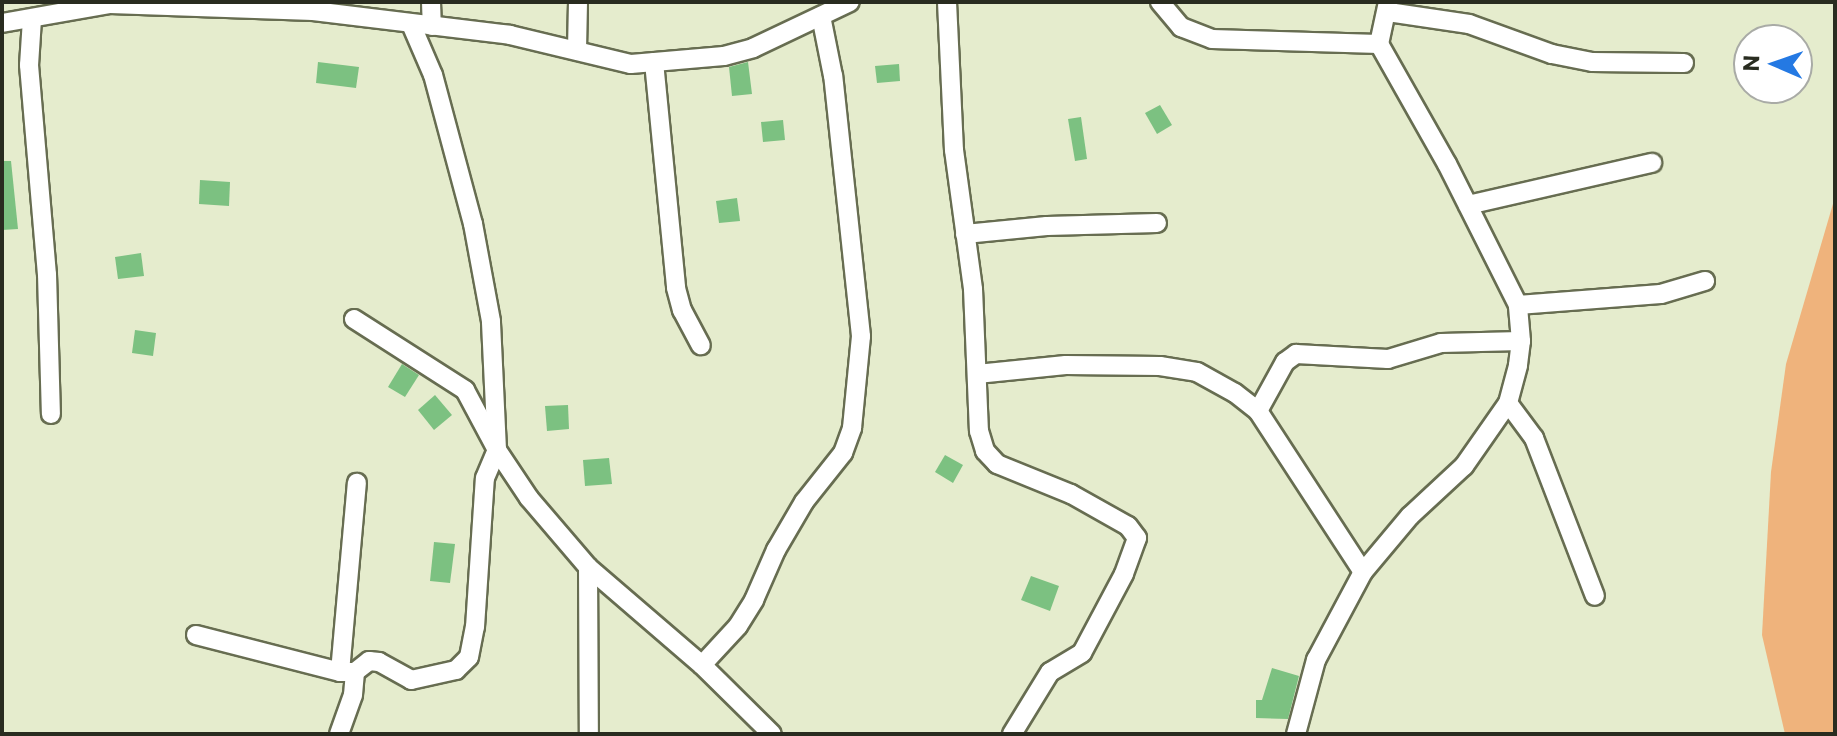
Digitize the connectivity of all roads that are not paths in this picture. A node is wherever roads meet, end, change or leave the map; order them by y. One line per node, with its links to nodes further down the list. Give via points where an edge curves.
1 (431, 2): 13 (street)
2 (578, 2): 15 (street)
3 (947, 2): 21 (street, via 954,150)
4 (1160, 2): 14 (street, via 1181,27 1212,39)
5 (110, 3): 6 (street); 10 (street)
6 (201, 3): 12 (street)
7 (843, 4): 9 (street)
8 (1388, 7): 14 (street); 17 (street, via 1469,24 1552,54 1592,62)
9 (821, 16): 16 (street, via 724,56); 37 (street, via 861,336 854,417 843,453 804,502 754,600)
10 (32, 19): 11 (street); 30 (street, via 29,65 47,274)
11 (2, 23)
12 (411, 24): 13 (street); 31 (street, via 433,75 482,267 491,321)
13 (432, 26): 15 (street)
14 (1379, 44): 19 (street)
15 (577, 50): 16 (street, via 606,60)
16 (654, 62): 26 (street, via 676,288)
17 (1684, 63)
18 (1652, 163): 19 (street)
19 (1468, 205): 23 (street)
20 (1157, 223): 21 (street)
21 (965, 234): 27 (street)
22 (1705, 281): 23 (street, via 1646,296)
23 (1518, 305): 25 (street)
24 (354, 319): 31 (street, via 465,390)
25 (1521, 341): 28 (street); 29 (street, via 1441,343 1388,359 1296,354 1285,362)
26 (701, 345)
27 (977, 374): 29 (street, via 1066,365 1160,366 1197,372); 42 (street, via 979,431 985,451 997,464 1071,494 1128,526 1137,538 1082,653 1050,672)
28 (1508, 403): 34 (street, via 1464,466 1410,516); 35 (street, via 1534,438)
29 (1258, 411): 34 (street)
30 (51, 414)
31 (497, 450): 33 (street, via 529,498); 38 (street, via 485,478 469,657 456,670 411,680 379,662 369,661)
32 (357, 483): 38 (street)
33 (588, 567): 37 (street); 40 (street)
34 (1363, 572): 43 (street, via 1316,660)
35 (1595, 596)
36 (196, 635): 38 (street)
37 (702, 665): 41 (street)
38 (348, 672): 39 (street, via 353,695)
39 (339, 734)
40 (589, 734)
41 (772, 734)
42 (1012, 734)
43 (1296, 734)

